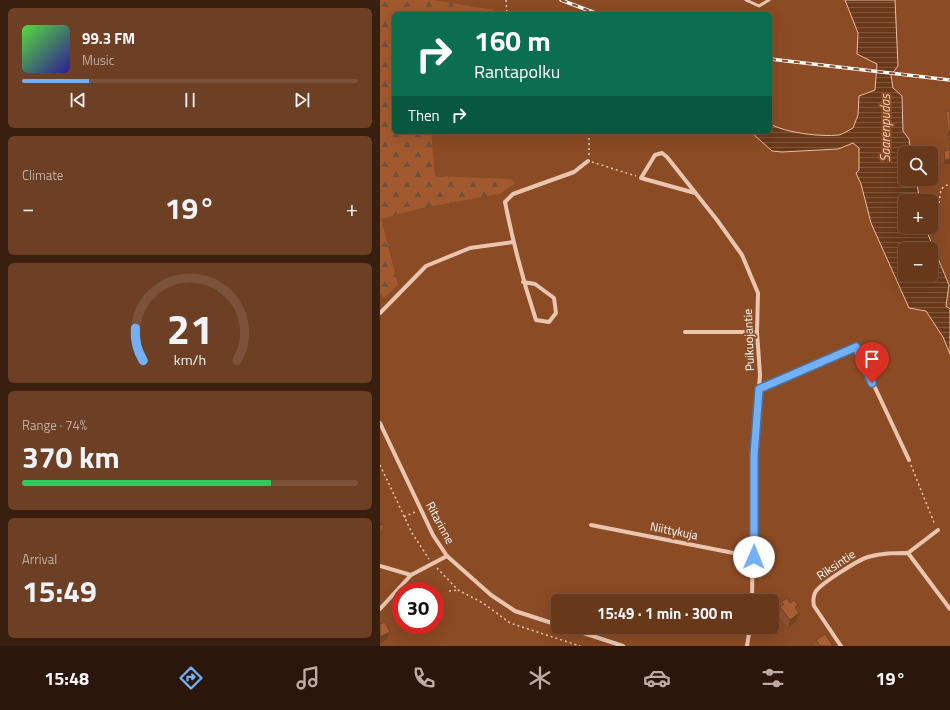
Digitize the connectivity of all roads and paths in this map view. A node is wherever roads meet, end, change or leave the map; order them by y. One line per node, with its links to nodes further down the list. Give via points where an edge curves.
1 (506, 0): 4 (path)
2 (746, 0): 3 (lane, via 759,6)
3 (769, 0)
4 (507, 12)
5 (589, 134): 6 (path)
6 (588, 161): 7 (path); 11 (street, via 574,172 513,194 505,202)
7 (641, 178): 9 (street); 9 (street, Puikuojantie, via 655,155 662,153)
8 (950, 183): 10 (path, via 941,189)
9 (696, 193): 15 (street, Puikuojantie, via 742,255 758,293)
10 (940, 203)
11 (513, 242): 12 (street); 13 (street, via 470,248 426,266)
12 (523, 282): 12 (street, via 535,284 554,298 556,313 549,322 536,320)
13 (380, 313)
14 (685, 332): 15 (street)
15 (757, 332): 16 (street, Puikuojantie)
16 (759, 389): 18 (street, via 856,347); 26 (street, Puikuojantie, via 754,456)
17 (380, 423): 20 (street, Ritarinne)
18 (909, 460): 23 (path)
19 (380, 465): 21 (path)
20 (421, 509): 21 (path); 25 (street, Ritarinne)
21 (404, 517): 27 (path)
22 (591, 525): 26 (street, Niittykuja)
23 (938, 530): 24 (street)
24 (908, 553): 34 (street); 41 (street, Riksintie, via 866,557 816,592 814,606)
25 (447, 556): 27 (street); 35 (street, Ritarinne, via 491,595 516,611)
26 (754, 557): 32 (street, Puikuojantie)
27 (432, 564): 29 (street); 30 (path)
28 (380, 566): 29 (street)
29 (411, 576): 33 (street)
30 (458, 590): 31 (path); 38 (path, via 483,603 510,623)
31 (450, 591)
32 (752, 594)
33 (380, 609)
34 (950, 609)
35 (551, 623)
36 (586, 634): 39 (street)
37 (749, 634): 40 (street)
38 (580, 646)
39 (623, 646)
40 (747, 646)
41 (841, 646)

